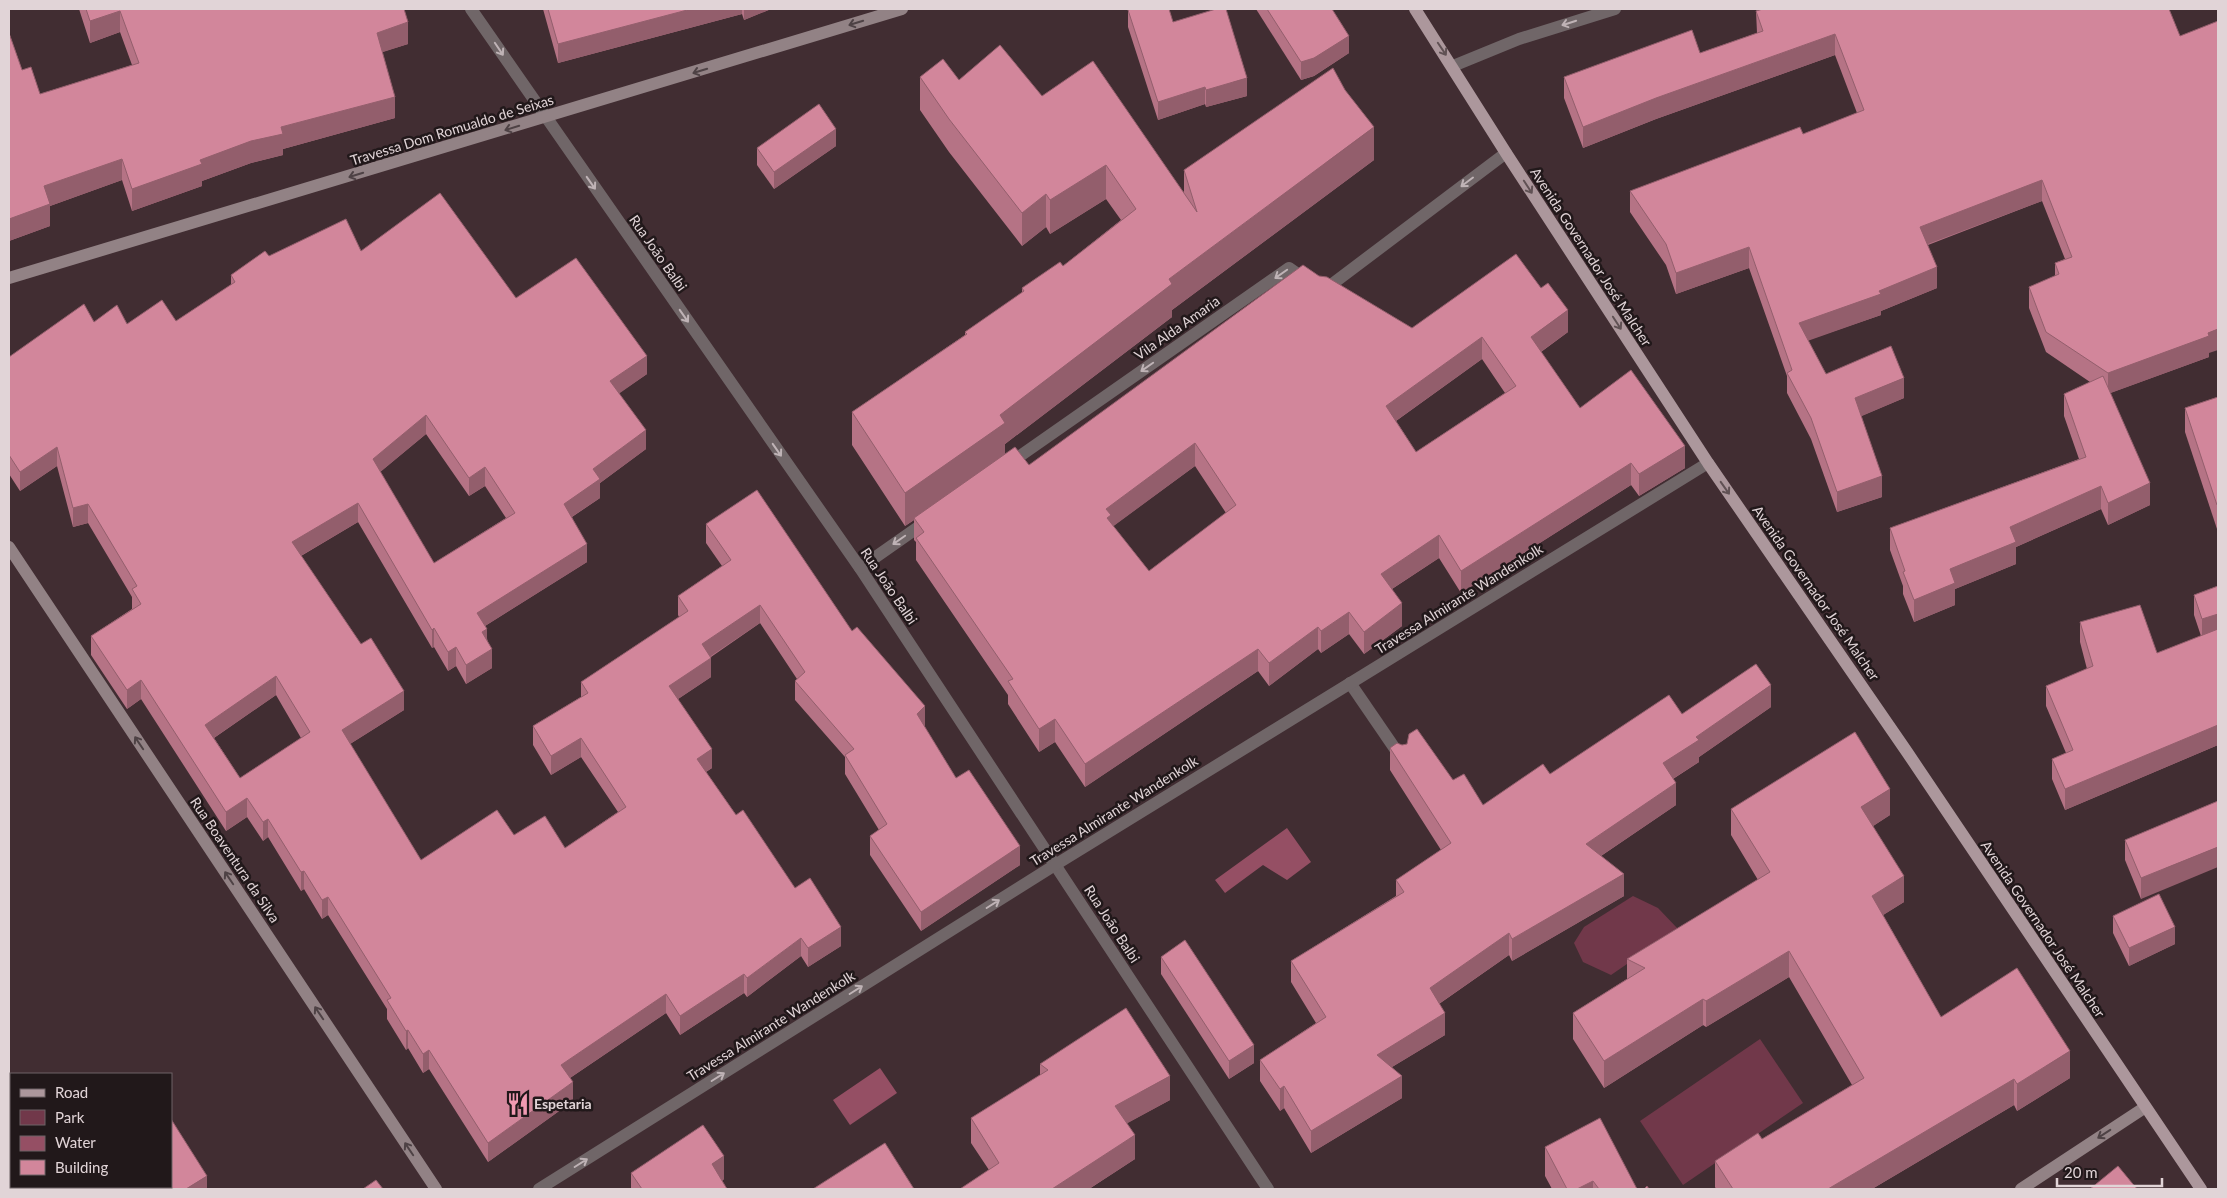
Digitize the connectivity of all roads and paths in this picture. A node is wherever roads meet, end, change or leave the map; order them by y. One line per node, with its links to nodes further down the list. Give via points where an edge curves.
1 (471, 9): 6 (street, Rua João Balbi, one-way to 6)
2 (902, 9): 6 (street, Travessa Dom Romualdo de Seixas, one-way to 6)
3 (1415, 9): 5 (main road, Avenida Governador José Malcher, one-way to 5)
4 (1615, 9): 5 (street, one-way to 5, via 1519,39)
5 (1453, 66): 7 (main road, Avenida Governador José Malcher)
6 (545, 118): 8 (street, Travessa Dom Romualdo de Seixas, one-way to 8); 13 (street, Rua João Balbi, one-way to 13)
7 (1506, 153): 9 (main road, Avenida Governador José Malcher, one-way to 9); 10 (street, Vila Alda Amaria, one-way to 10, via 1324,292 1289,268)
8 (9, 278)
9 (1708, 463): 14 (street, Travessa Almirante Wandenkolk); 17 (main road, Avenida Governador José Malcher, one-way to 17, via 1907,752)
10 (997, 472)
11 (940, 512): 13 (street, one-way to 13)
12 (9, 547): 18 (street, Rua Boaventura da Silva, one-way to 12)
13 (860, 568): 16 (street, Rua João Balbi)
14 (1350, 683): 15 (street); 16 (street, Travessa Almirante Wandenkolk)
15 (1402, 759)
16 (1055, 865): 19 (street, Travessa Almirante Wandenkolk, one-way to 16); 20 (street, Rua João Balbi)
17 (2144, 1108): 21 (street, one-way to 21); 22 (main road, Avenida Governador José Malcher)
18 (436, 1189)
19 (540, 1189)
20 (1268, 1189)
21 (2021, 1189)
22 (2201, 1189)

